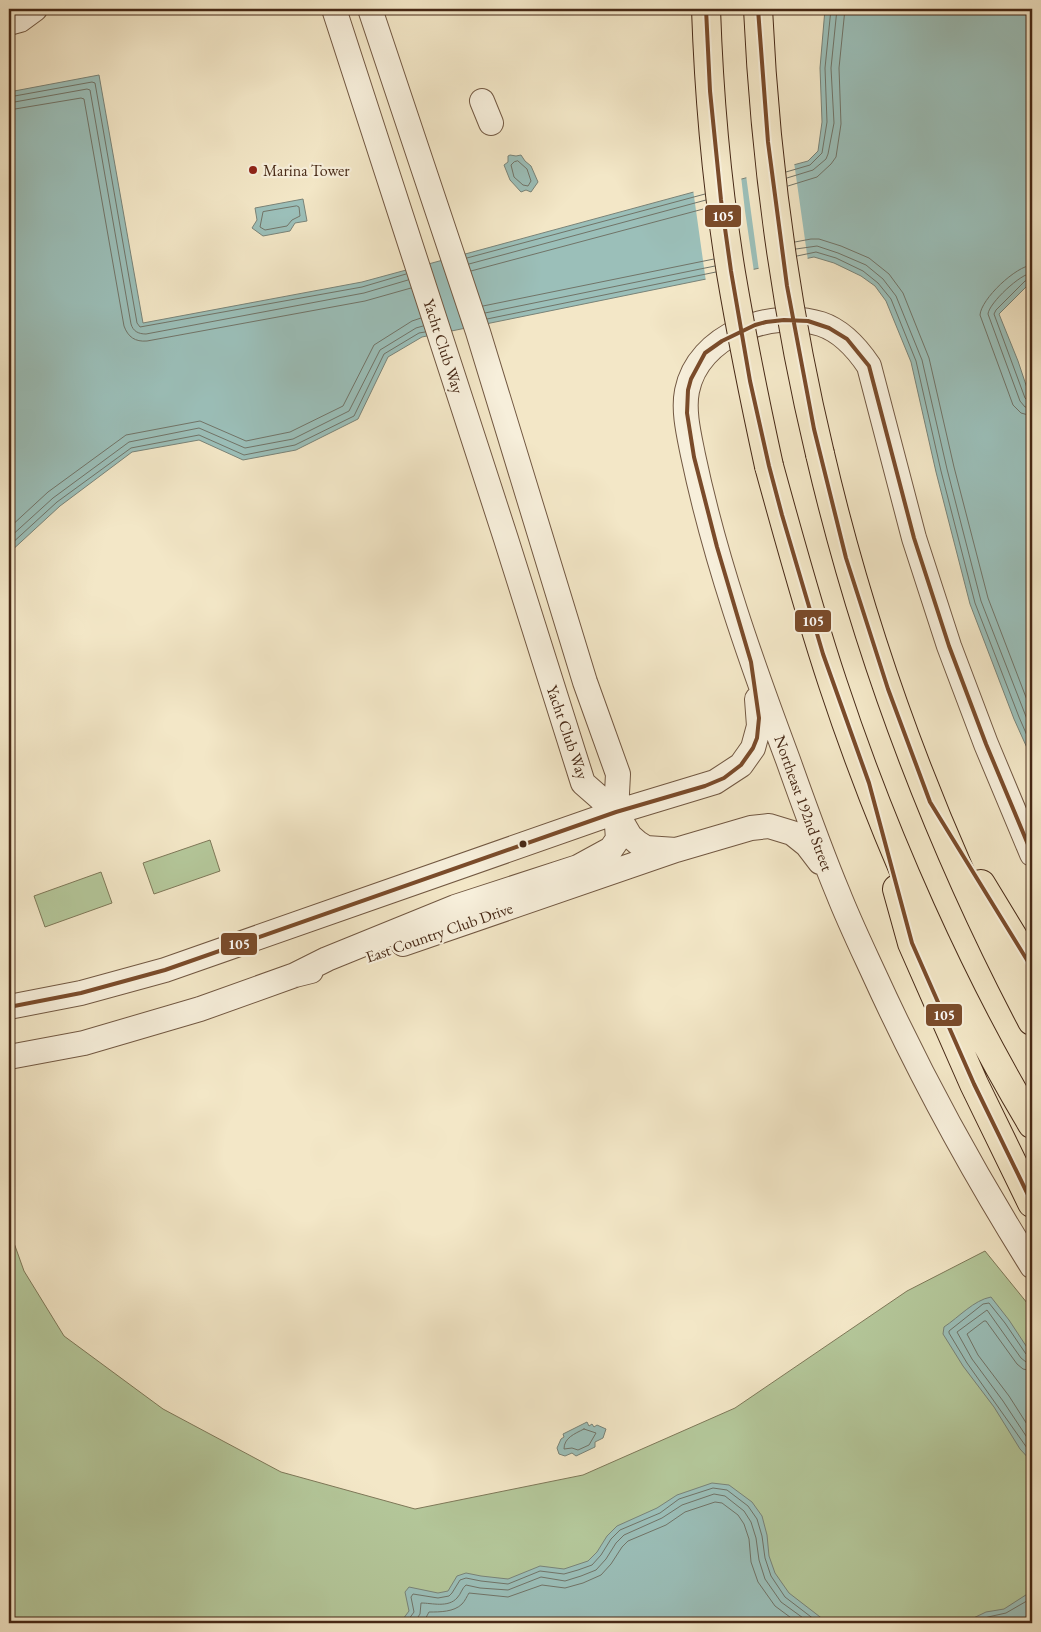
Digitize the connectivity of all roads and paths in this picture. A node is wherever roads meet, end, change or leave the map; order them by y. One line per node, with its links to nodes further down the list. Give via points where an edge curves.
1 (35, 9): 6 (street, via 20,20)
2 (334, 9): 12 (street, Yacht Club Way, via 583,783)
3 (370, 9): 12 (street, Yacht Club Way, via 478,332 585,682 618,774)
4 (706, 9): 10 (highway, bridge, via 710,92 727,245 750,381 769,466 823,654)
5 (758, 9): 11 (highway, bridge, via 776,215 793,324 820,454 871,640)
6 (9, 23)
7 (482, 101): 8 (street)
8 (491, 123)
9 (751, 662): 12 (street, via 758,738 741,765 724,778 705,786); 14 (street, Northeast 192nd Street, via 697,473 688,425 688,390 705,354 732,335 766,322 808,322 829,328 847,339 869,366 914,538 948,646); 15 (street, Northeast 192nd Street)
10 (869, 783): 21 (highway, via 932,931); 22 (highway, via 912,943 974,1084)
11 (930, 802): 16 (highway); 19 (highway, via 992,943)
12 (616, 812): 13 (street, via 630,836 646,848); 17 (street, via 618,839 599,857 578,867 455,907); 18 (street, via 165,970 81,993)
13 (676, 850): 15 (street, East Country Club Drive, via 751,828 777,828 792,833 807,845); 17 (street, East Country Club Drive, via 352,962)
14 (1032, 854)
15 (838, 894): 23 (street, Northeast 192nd Street, via 927,1082)
16 (1032, 968)
17 (295, 975): 20 (street, East Country Club Drive, via 200,1009 84,1044)
18 (9, 1007)
19 (1032, 1021)
20 (9, 1057)
21 (1032, 1124)
22 (1032, 1203)
23 (1032, 1266)

